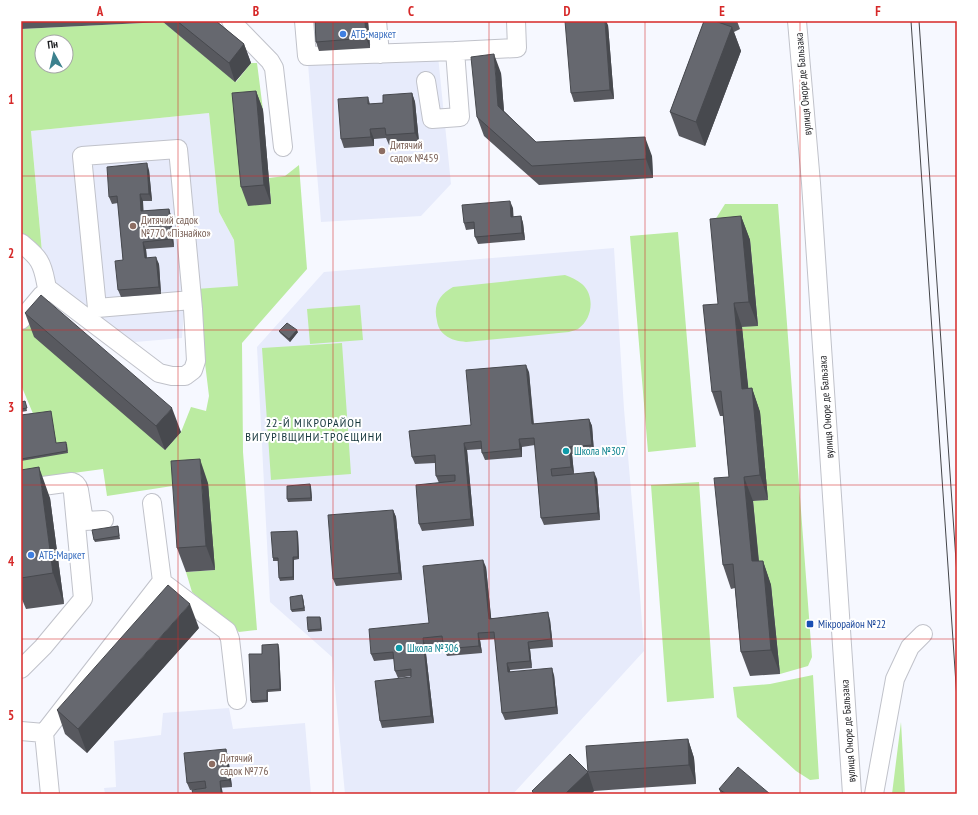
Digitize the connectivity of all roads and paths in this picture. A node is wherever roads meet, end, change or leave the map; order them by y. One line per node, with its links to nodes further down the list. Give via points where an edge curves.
1 (231, 21): 9 (street, via 274,68)
2 (304, 21): 7 (street, via 307,56)
3 (377, 21): 7 (street)
4 (516, 21): 6 (street, via 517,48)
5 (797, 21): 25 (street, вулиця Оноре де Бальзака, via 811,183)
6 (455, 51): 7 (street); 8 (street, via 460,117 432,119)
7 (380, 54)
8 (426, 81)
9 (283, 147)
10 (21, 243): 11 (street, via 40,261)
11 (47, 288): 12 (street, via 159,373 172,376 185,376 193,370 196,360); 13 (street)
12 (192, 300): 12 (street, via 178,149 82,156 97,308)
13 (21, 320)
14 (72, 482): 15 (street); 17 (street, via 79,490 84,521); 20 (street, via 83,599)
15 (21, 489)
16 (152, 504): 18 (street)
17 (104, 520)
18 (162, 581): 21 (street, via 227,631); 23 (street)
19 (923, 634): 26 (street, via 910,647 895,679)
20 (21, 669)
21 (237, 700)
22 (21, 731): 23 (street)
23 (44, 733): 24 (street)
24 (50, 794)
25 (852, 794)
26 (874, 794)

